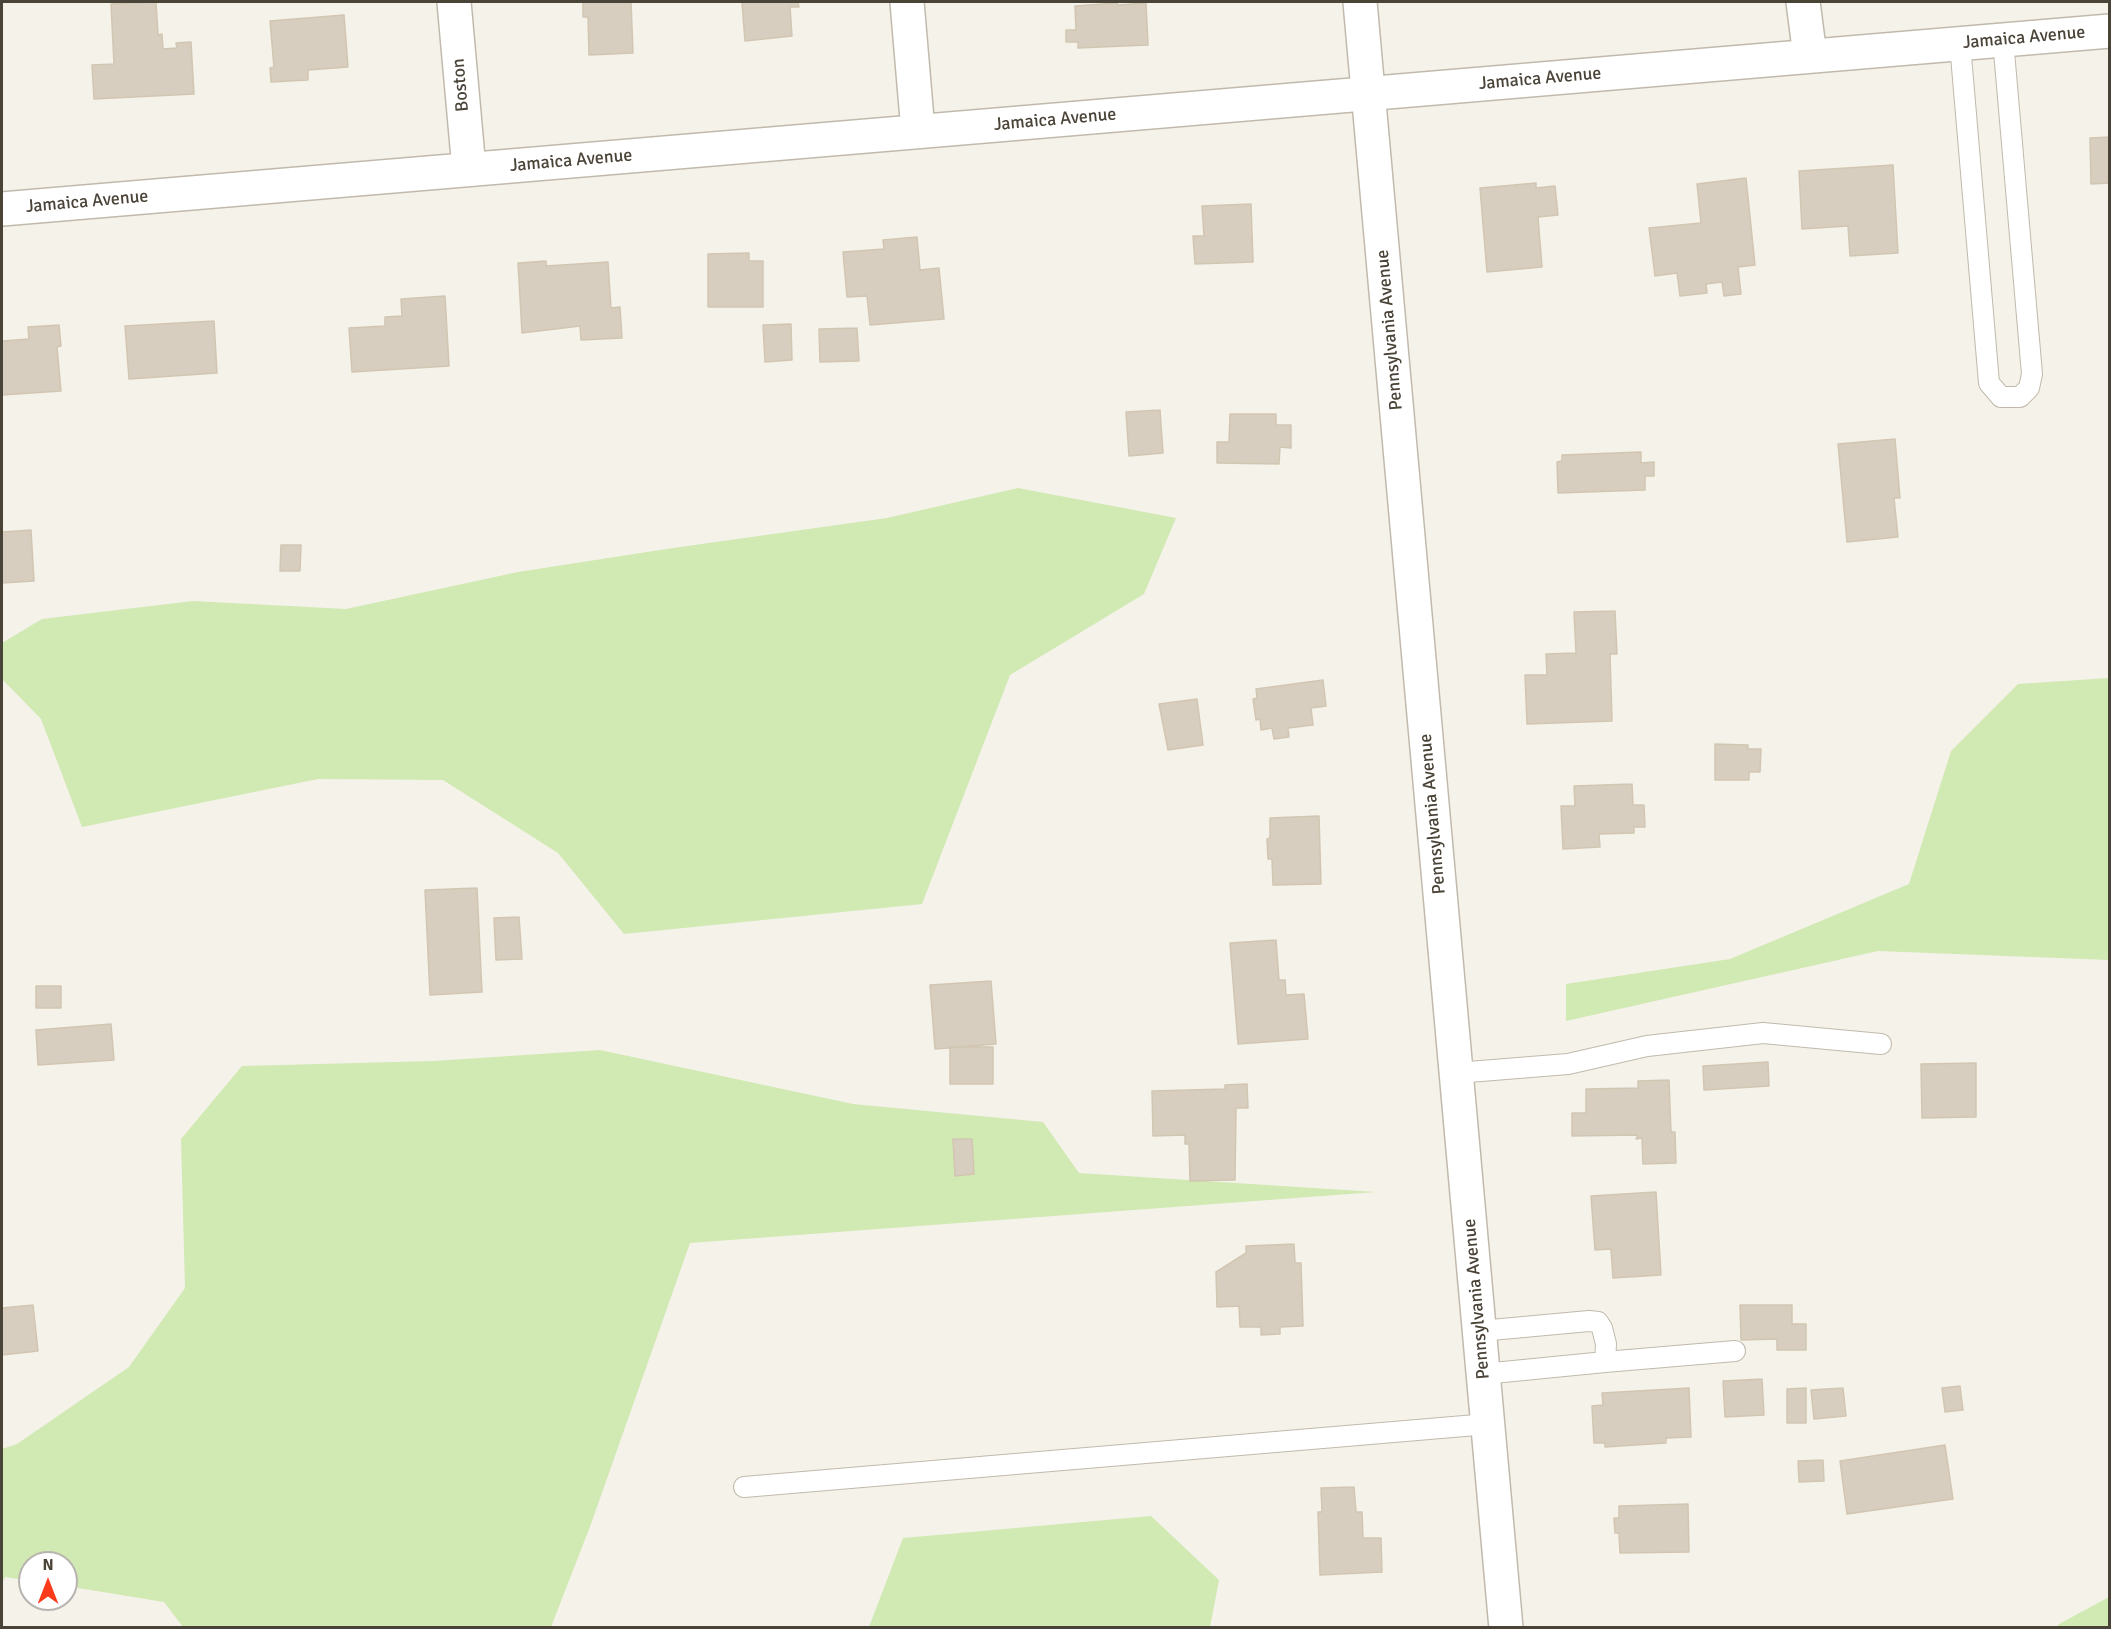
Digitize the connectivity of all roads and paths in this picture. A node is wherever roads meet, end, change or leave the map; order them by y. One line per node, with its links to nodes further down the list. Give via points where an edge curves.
1 (454, 2): 11 (street, Boston)
2 (907, 2): 10 (street)
3 (1360, 2): 9 (street, Pennsylvania Avenue)
4 (1803, 2): 8 (street)
5 (2109, 31): 6 (street, Jamaica Avenue)
6 (2003, 40): 7 (street, Jamaica Avenue); 7 (lane, via 2032,374 2029,388 2020,397 2001,397 1989,383)
7 (1960, 44): 8 (street, Jamaica Avenue)
8 (1810, 56): 9 (street, Jamaica Avenue)
9 (1369, 93): 10 (street, Jamaica Avenue); 14 (street, Pennsylvania Avenue)
10 (918, 131): 11 (street, Jamaica Avenue)
11 (469, 169): 12 (street, Jamaica Avenue)
12 (2, 209)
13 (1881, 1044): 14 (lane, via 1763,1033 1647,1046 1568,1064)
14 (1456, 1073): 15 (street, Pennsylvania Avenue)
15 (1480, 1331): 17 (lane, via 1598,1322 1604,1335); 18 (street, Pennsylvania Avenue)
16 (1736, 1351): 17 (lane)
17 (1605, 1362): 18 (lane)
18 (1483, 1374): 19 (street, Pennsylvania Avenue)
19 (1488, 1424): 20 (lane); 21 (street, Pennsylvania Avenue)
20 (744, 1487)
21 (1506, 1628)

